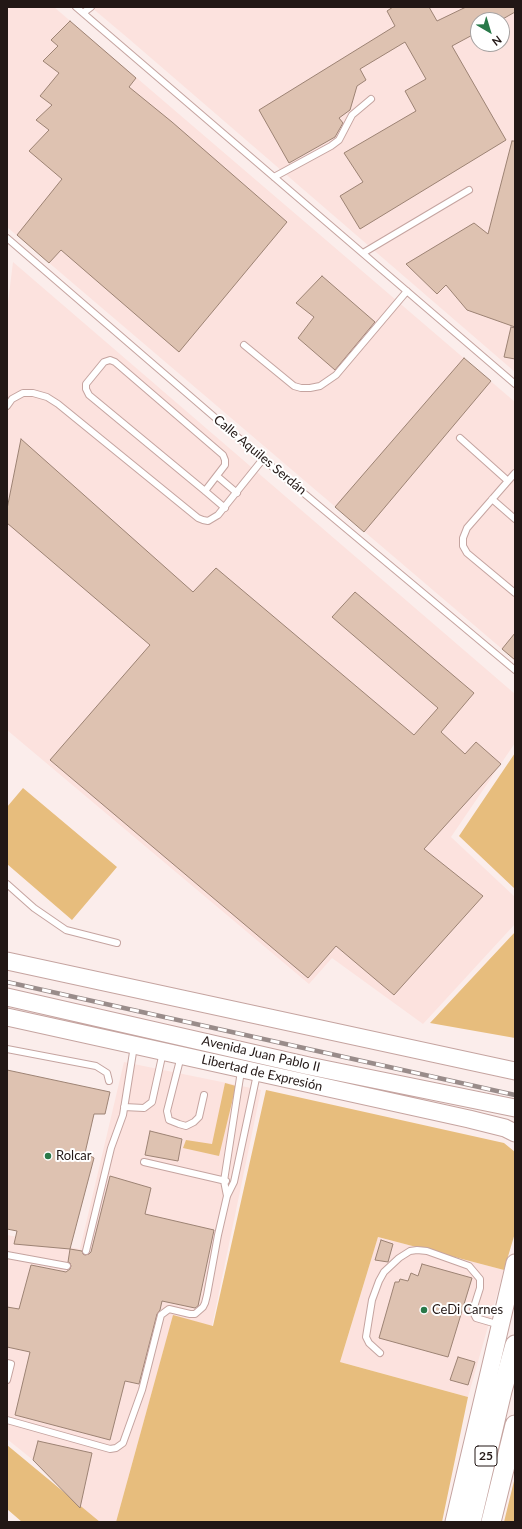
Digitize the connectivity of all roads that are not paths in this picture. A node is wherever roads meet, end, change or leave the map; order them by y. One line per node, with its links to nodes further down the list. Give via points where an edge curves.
1 (76, 7): 3 (lane)
2 (91, 7): 3 (lane)
3 (83, 13): 5 (lane)
4 (371, 99): 5 (lane, via 352,115 339,140)
5 (274, 177): 8 (lane)
6 (469, 190): 8 (lane)
7 (7, 238): 14 (lane, Calle Aquiles Serdán)
8 (363, 253): 9 (lane)
9 (407, 291): 10 (lane, via 336,375 320,386 294,386); 11 (lane)
10 (244, 345)
11 (515, 384)
12 (7, 406): 21 (lane, via 12,399 23,393 47,397 198,518 208,521)
13 (460, 438): 17 (lane)
14 (263, 459): 19 (lane); 24 (lane, Calle Aquiles Serdán)
15 (515, 473): 17 (lane)
16 (216, 476): 18 (lane); 18 (lane, via 225,465 223,455 115,362 104,362 86,384 89,394); 19 (lane)
17 (508, 481): 20 (lane)
18 (204, 491): 21 (lane)
19 (237, 493): 21 (lane)
20 (492, 499): 22 (lane); 23 (lane, via 467,528 463,546 467,553)
21 (225, 508)
22 (515, 519)
23 (515, 593)
24 (515, 670)
25 (7, 884): 26 (lane, via 34,908 66,930)
26 (117, 943)
27 (7, 961): 37 (main road)
28 (15, 999): 30 (main road, via 44,1012 125,1037); 35 (main road, Avenida Juan Pablo II)
29 (7, 1017): 30 (main road, Libertad de Expresión)
30 (134, 1046): 32 (main road, Libertad de Expresión); 40 (lane)
31 (7, 1049): 38 (lane, via 96,1066 107,1073)
32 (163, 1051): 33 (main road, Libertad de Expresión); 40 (lane, via 152,1102 144,1108)
33 (182, 1055): 34 (main road, Libertad de Expresión); 39 (lane, via 167,1111 169,1120 186,1126 194,1122 199,1117)
34 (207, 1060): 35 (main road); 36 (main road, Libertad de Expresión)
35 (310, 1066): 41 (main road, Avenida Juan Pablo II)
36 (250, 1071): 42 (main road, Libertad de Expresión, via 469,1119); 44 (lane); 45 (lane, via 244,1142)
37 (515, 1071)
38 (109, 1081)
39 (204, 1095)
40 (124, 1107): 47 (lane, via 111,1148)
41 (515, 1108)
42 (515, 1133)
43 (144, 1162): 44 (lane)
44 (224, 1180): 45 (lane); 46 (lane)
45 (234, 1182): 46 (lane)
46 (227, 1196): 56 (lane, via 205,1303 195,1314 169,1309 161,1315 142,1390 123,1443 110,1449)
47 (86, 1251)
48 (7, 1255): 50 (lane)
49 (515, 1263): 51 (main road)
50 (67, 1266)
51 (500, 1325): 53 (lane, via 476,1318 473,1310 480,1279 469,1266 427,1252 410,1250 384,1272 372,1300 366,1337); 60 (main road)
52 (515, 1345): 61 (main road, 25)
53 (380, 1353)
54 (7, 1363): 55 (lane, via 11,1364)
55 (7, 1380)
56 (7, 1420)
57 (515, 1425): 59 (main road, 25)
58 (515, 1451): 59 (main road)
59 (502, 1473): 62 (main road, 25)
60 (454, 1522)
61 (471, 1522)
62 (491, 1522)

